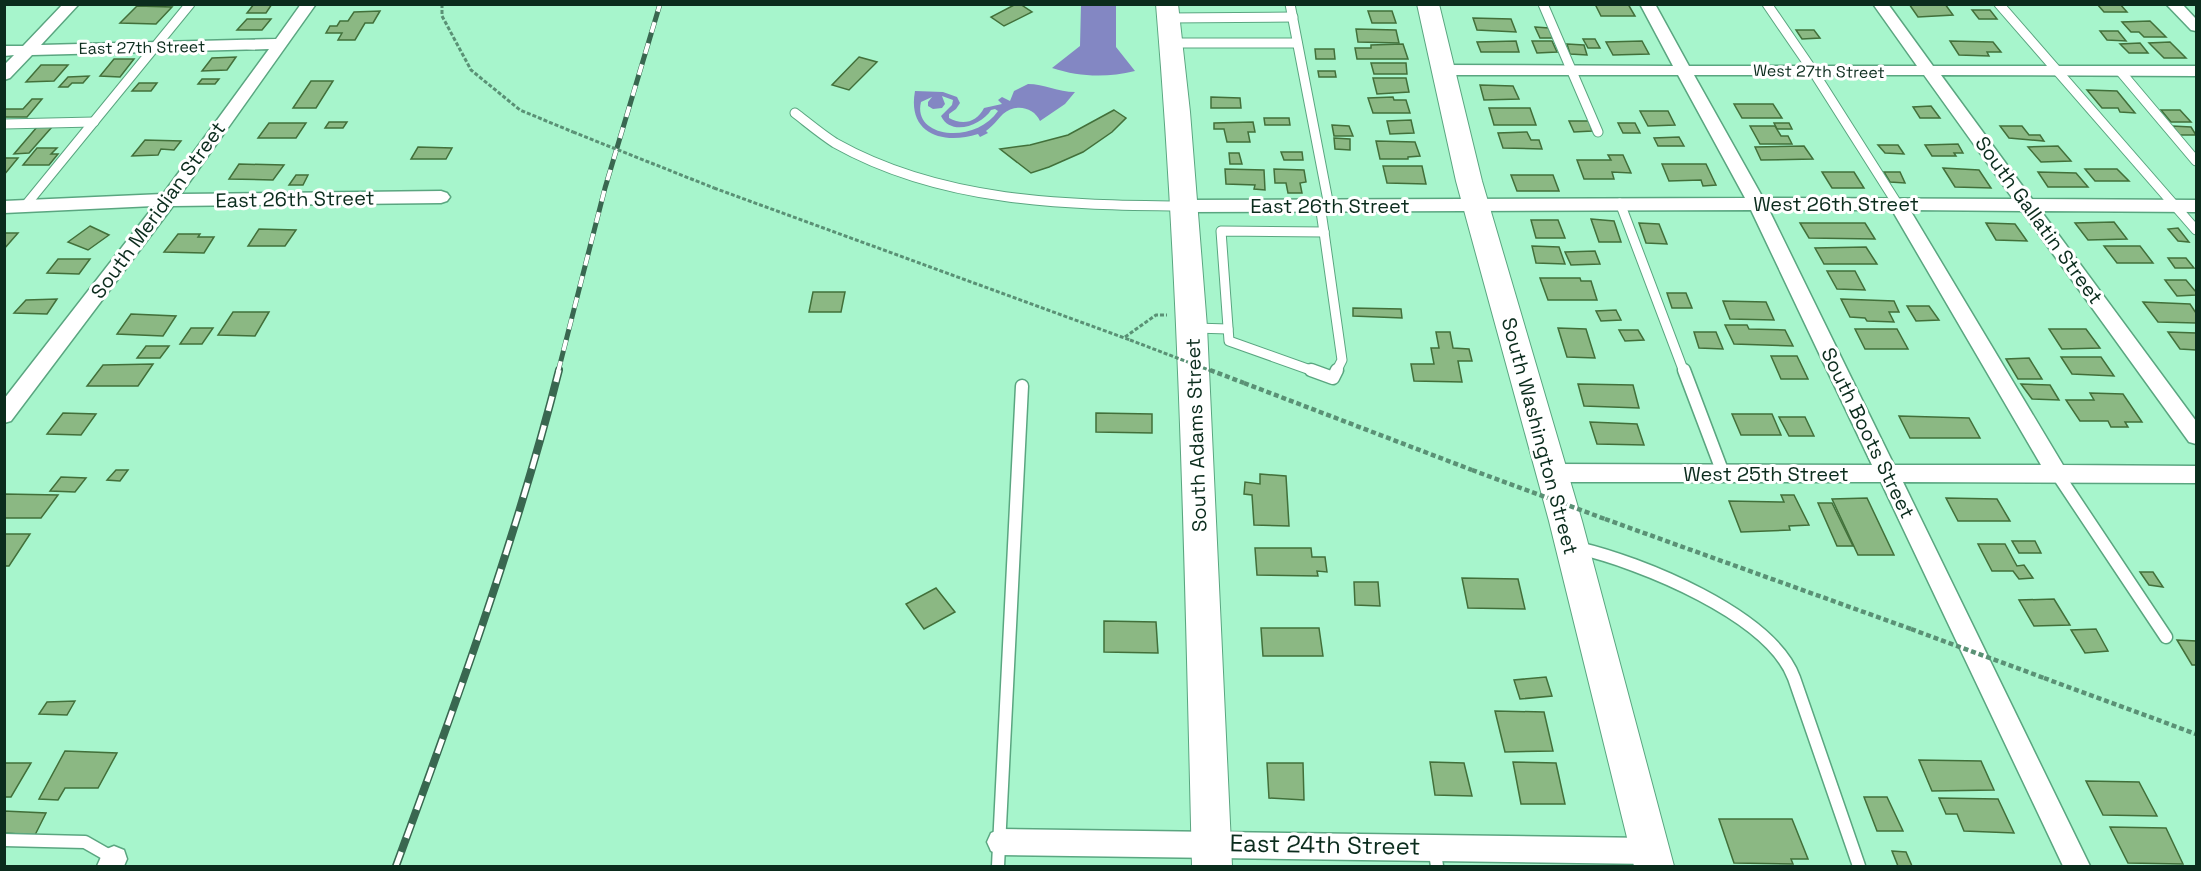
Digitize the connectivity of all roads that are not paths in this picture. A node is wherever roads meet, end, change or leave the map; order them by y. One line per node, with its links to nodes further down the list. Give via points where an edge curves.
1 (72, 4): 18 (street)
2 (190, 4): 17 (lane)
3 (309, 4): 16 (street, South Meridian Street)
4 (1290, 4): 12 (lane)
5 (1428, 4): 20 (main road, South Washington Street)
6 (1543, 4): 21 (lane)
7 (1647, 4): 22 (street, South Boots Street)
8 (1767, 4): 23 (lane)
9 (1880, 4): 26 (street, South Gallatin Street)
10 (1999, 4): 27 (lane)
11 (2173, 4): 14 (street)
12 (1293, 17): 13 (lane); 15 (lane)
13 (1169, 22): 15 (lane); 41 (main road, South Adams Street)
14 (2196, 27)
15 (1297, 43): 42 (lane)
16 (279, 44): 17 (street, East 27th Street); 35 (street, South Meridian Street)
17 (155, 47): 18 (street, East 27th Street); 30 (lane)
18 (27, 50): 19 (street, East 27th Street); 28 (street)
19 (4, 51)
20 (1441, 70): 21 (street, West 27th Street); 43 (main road, South Washington Street)
21 (1571, 70): 22 (street, West 27th Street); 32 (lane)
22 (1685, 70): 23 (street, West 27th Street); 37 (street, South Boots Street)
23 (1813, 71): 26 (street, West 27th Street); 38 (lane)
24 (2120, 71): 25 (street, West 27th Street); 27 (street, West 27th Street); 33 (lane)
25 (2196, 71)
26 (1931, 72): 27 (street, West 27th Street); 39 (street, South Gallatin Street)
27 (2057, 72): 44 (lane)
28 (4, 75)
29 (795, 113): 41 (lane, via 836,143 879,164 966,191 1064,204)
30 (94, 122): 31 (lane); 40 (lane)
31 (4, 123)
32 (1598, 132)
33 (2196, 161)
34 (441, 197): 35 (street, East 26th Street)
35 (168, 200): 40 (street, East 26th Street); 52 (street, South Meridian Street)
36 (1620, 203): 37 (street, West 26th Street); 43 (street, West 26th Street); 55 (lane)
37 (1757, 203): 38 (street, West 26th Street); 57 (street, South Boots Street)
38 (1898, 205): 39 (street, West 26th Street); 58 (street)
39 (2027, 205): 44 (street, West 26th Street); 53 (street, South Gallatin Street)
40 (25, 206): 46 (street, East 26th Street)
41 (1185, 206): 42 (street, East 26th Street); 49 (main road, South Adams Street)
42 (1324, 206): 43 (street, East 26th Street); 48 (lane)
43 (1476, 206): 54 (main road, South Washington Street)
44 (2177, 206): 45 (street, West 26th Street); 47 (lane)
45 (2196, 206)
46 (4, 207)
47 (2196, 230)
48 (1324, 232): 50 (lane, via 1221,231); 50 (lane, via 1342,360 1333,378 1229,341)
49 (1191, 328): 50 (lane); 63 (main road, South Adams Street)
50 (1228, 328)
51 (1022, 386): 62 (lane)
52 (4, 415)
53 (2196, 436)
54 (1552, 473): 55 (street, West 25th Street); 59 (main road, South Washington Street)
55 (1723, 474): 57 (street, West 25th Street)
56 (2196, 474): 58 (street, West 25th Street)
57 (1888, 475): 58 (street, West 25th Street); 68 (street, South Boots Street)
58 (2058, 475): 60 (lane)
59 (1572, 547): 65 (main road, South Washington Street); 67 (lane, via 1596,551 1653,572 1717,605 1751,627 1786,661)
60 (2166, 637)
61 (4, 840): 66 (lane, via 85,842)
62 (999, 854): 63 (street, East 24th Street)
63 (1212, 855): 64 (street, East 24th Street)
64 (1435, 857): 65 (street, East 24th Street)
65 (1652, 859)
66 (112, 863)
67 (1859, 867)
68 (2077, 867)

